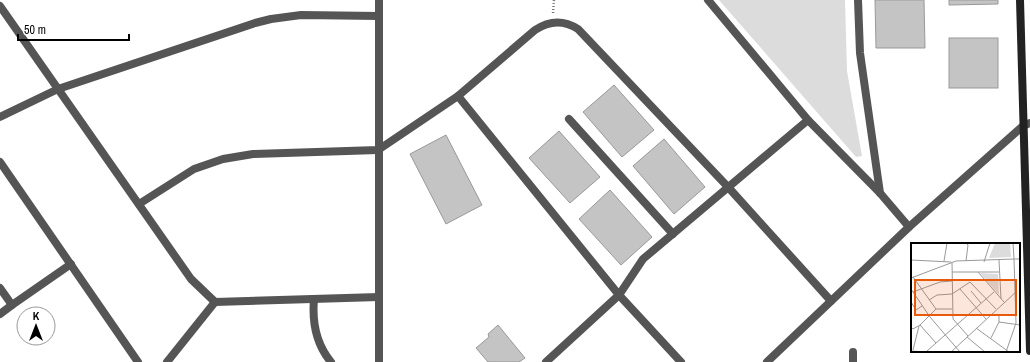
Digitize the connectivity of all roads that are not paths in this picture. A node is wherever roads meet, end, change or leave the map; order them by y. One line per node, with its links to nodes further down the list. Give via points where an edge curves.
1 (379, 0): 6 (street)
2 (708, 0): 11 (street)
3 (858, 0): 16 (street, via 860,53)
4 (1020, 0): 12 (main road)
5 (0, 6): 7 (street)
6 (379, 16): 7 (street, via 314,14 271,19); 13 (street)
7 (58, 88): 9 (street); 17 (street)
8 (458, 96): 13 (street); 15 (street, via 541,26 553,22 566,23 578,29); 22 (street)
9 (0, 117)
10 (569, 119): 19 (street)
11 (808, 120): 15 (street); 16 (street)
12 (1027, 124): 18 (street); 29 (main road)
13 (378, 150): 17 (street, via 253,154 223,158 194,169); 23 (street)
14 (0, 162): 20 (street)
15 (728, 187): 19 (street); 25 (street)
16 (880, 193): 18 (street)
17 (138, 204): 26 (street, via 191,280)
18 (909, 227): 25 (street)
19 (673, 234): 22 (street, via 643,259)
20 (70, 264): 27 (street); 31 (street)
21 (0, 288): 27 (street)
22 (619, 295): 35 (street); 36 (street)
23 (379, 297): 24 (street); 34 (street)
24 (314, 299): 26 (street); 33 (street, via 316,334 320,346)
25 (832, 301): 37 (street)
26 (215, 302): 32 (street)
27 (12, 305): 28 (street)
28 (0, 314)
29 (1030, 351)
30 (853, 352): 38 (street)
31 (138, 362)
32 (168, 362)
33 (331, 362)
34 (379, 362)
35 (546, 362)
36 (681, 362)
37 (767, 362)
38 (853, 362)

